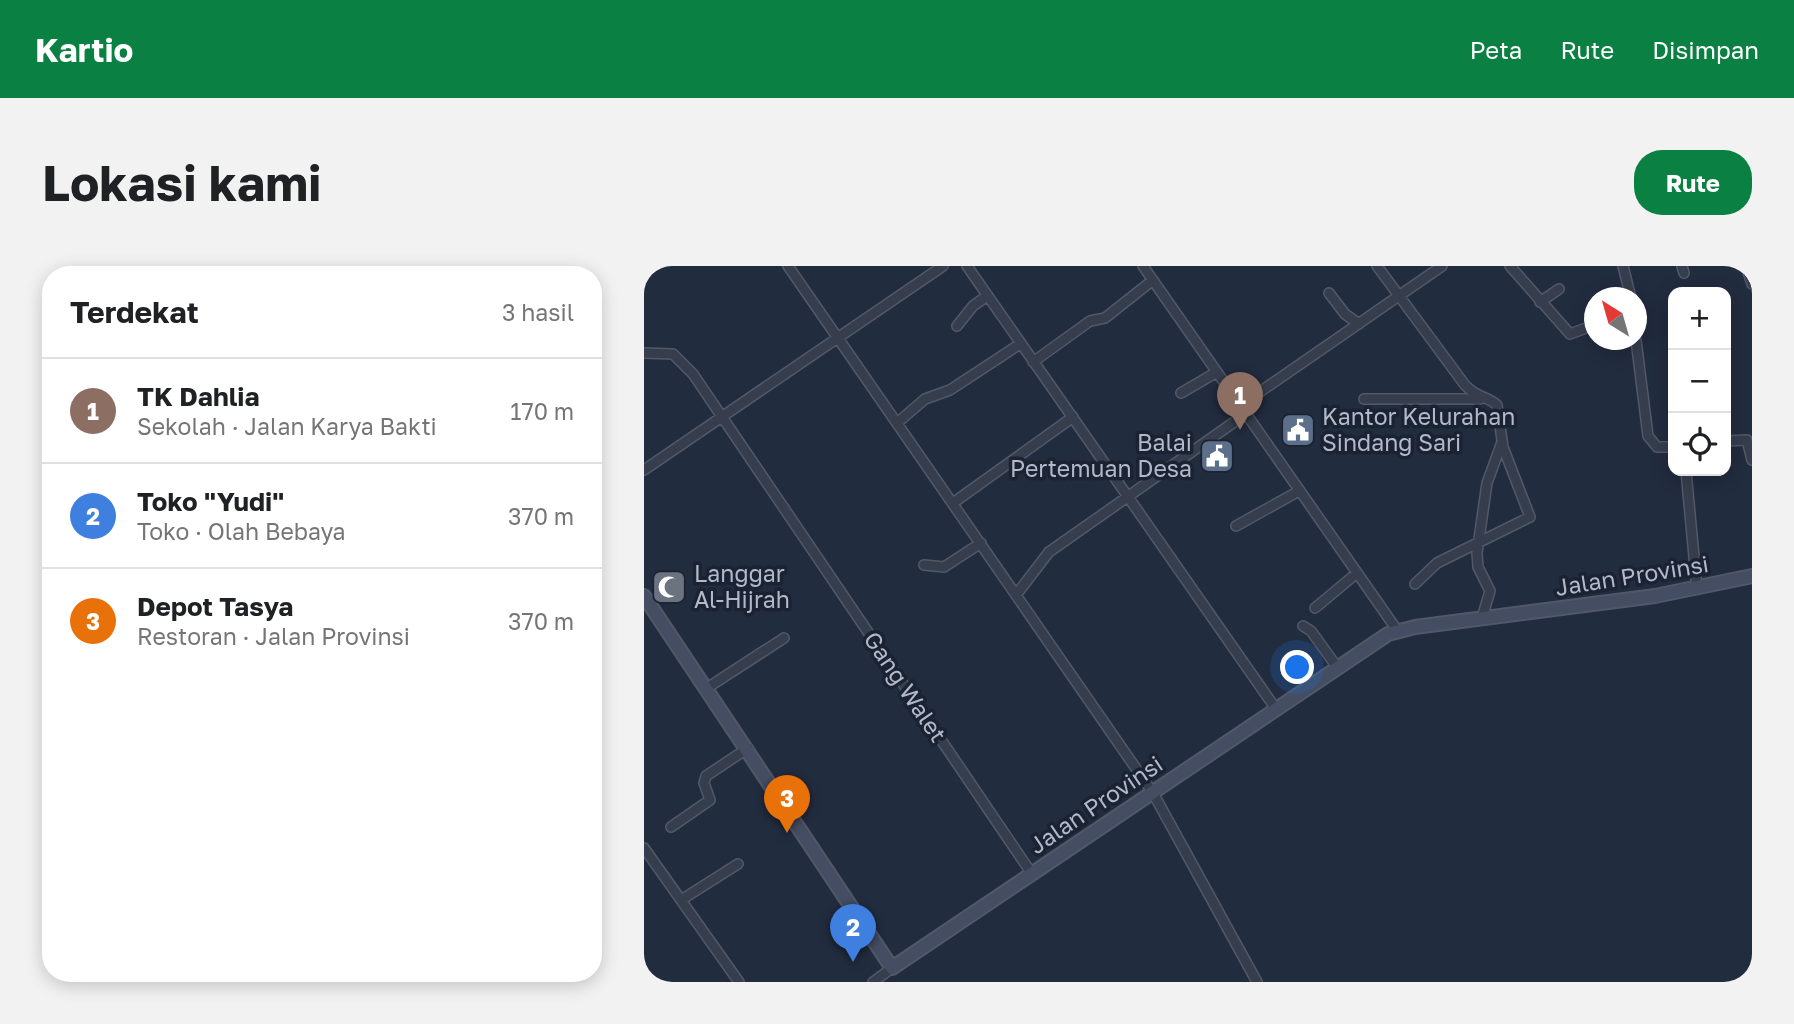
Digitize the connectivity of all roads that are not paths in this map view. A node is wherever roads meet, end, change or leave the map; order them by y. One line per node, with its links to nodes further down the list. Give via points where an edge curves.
1 (788, 266): 21 (street)
2 (943, 266): 21 (street)
3 (967, 266): 15 (street)
4 (1143, 266): 10 (street)
5 (1377, 266): 16 (street)
6 (1442, 266): 16 (street)
7 (1510, 266): 17 (street)
8 (1623, 266): 12 (street)
9 (1746, 266): 11 (street)
10 (1153, 281): 25 (street, via 1105,318 1090,321); 26 (street)
11 (1752, 284)
12 (1628, 287)
13 (1559, 289): 17 (street)
14 (1329, 293): 18 (street)
15 (987, 296): 19 (street); 22 (street)
16 (1400, 297): 18 (street); 29 (street, via 1465,386)
17 (1540, 302): 20 (street, via 1570,334)
18 (1359, 324): 30 (street)
19 (957, 326)
20 (1584, 329)
21 (837, 337): 31 (street); 33 (street)
22 (1020, 344): 25 (street); 33 (street, via 950,390 925,399)
23 (1637, 350): 37 (street, via 1648,436 1657,447)
24 (644, 354): 31 (street, Gang Walet, via 673,354 682,360)
25 (1033, 362): 32 (street)
26 (1217, 372): 27 (street); 30 (street)
27 (1181, 393)
28 (1364, 399): 29 (street)
29 (1480, 399): 36 (street, via 1492,401 1499,410)
30 (1244, 409): 41 (street); 42 (street)
31 (721, 416): 39 (street); 67 (street, Gang Walet)
32 (1073, 417): 42 (street); 43 (street)
33 (898, 423): 43 (street)
34 (1750, 438): 35 (street); 38 (street)
35 (1731, 440)
36 (1502, 442): 46 (street, via 1487,482); 46 (street, via 1530,517)
37 (1668, 447)
38 (1752, 460)
39 (644, 470)
40 (1686, 476): 51 (street)
41 (1299, 491): 44 (street); 48 (street)
42 (1128, 496): 52 (street, via 1049,552); 61 (street)
43 (953, 503): 45 (street)
44 (1236, 526)
45 (981, 543): 47 (street, via 944,566); 52 (street)
46 (1480, 544): 50 (street, via 1437,563); 55 (street, via 1478,567 1490,592)
47 (923, 565)
48 (1357, 573): 54 (street); 57 (street)
49 (1752, 576): 51 (main road, Jalan Provinsi)
50 (1415, 584)
51 (1697, 589): 55 (main road, Jalan Provinsi)
52 (1016, 595): 63 (street)
53 (644, 596): 60 (main road)
54 (1315, 608)
55 (1482, 618): 57 (main road, Jalan Provinsi)
56 (1303, 626): 59 (street)
57 (1397, 630): 59 (main road, Jalan Provinsi)
58 (784, 638): 60 (street)
59 (1337, 667): 61 (main road, Jalan Provinsi)
60 (707, 688): 62 (main road)
61 (1276, 709): 63 (main road, Jalan Provinsi)
62 (748, 748): 64 (street, via 706,776 710,800); 69 (main road)
63 (1153, 793): 67 (main road, Jalan Provinsi); 72 (street)
64 (671, 827)
65 (644, 848): 68 (street)
66 (738, 864): 68 (street)
67 (1032, 874): 69 (main road, Jalan Provinsi)
68 (681, 900): 70 (street)
69 (894, 966): 71 (street)
70 (739, 982)
71 (873, 982)
72 (1257, 982)

